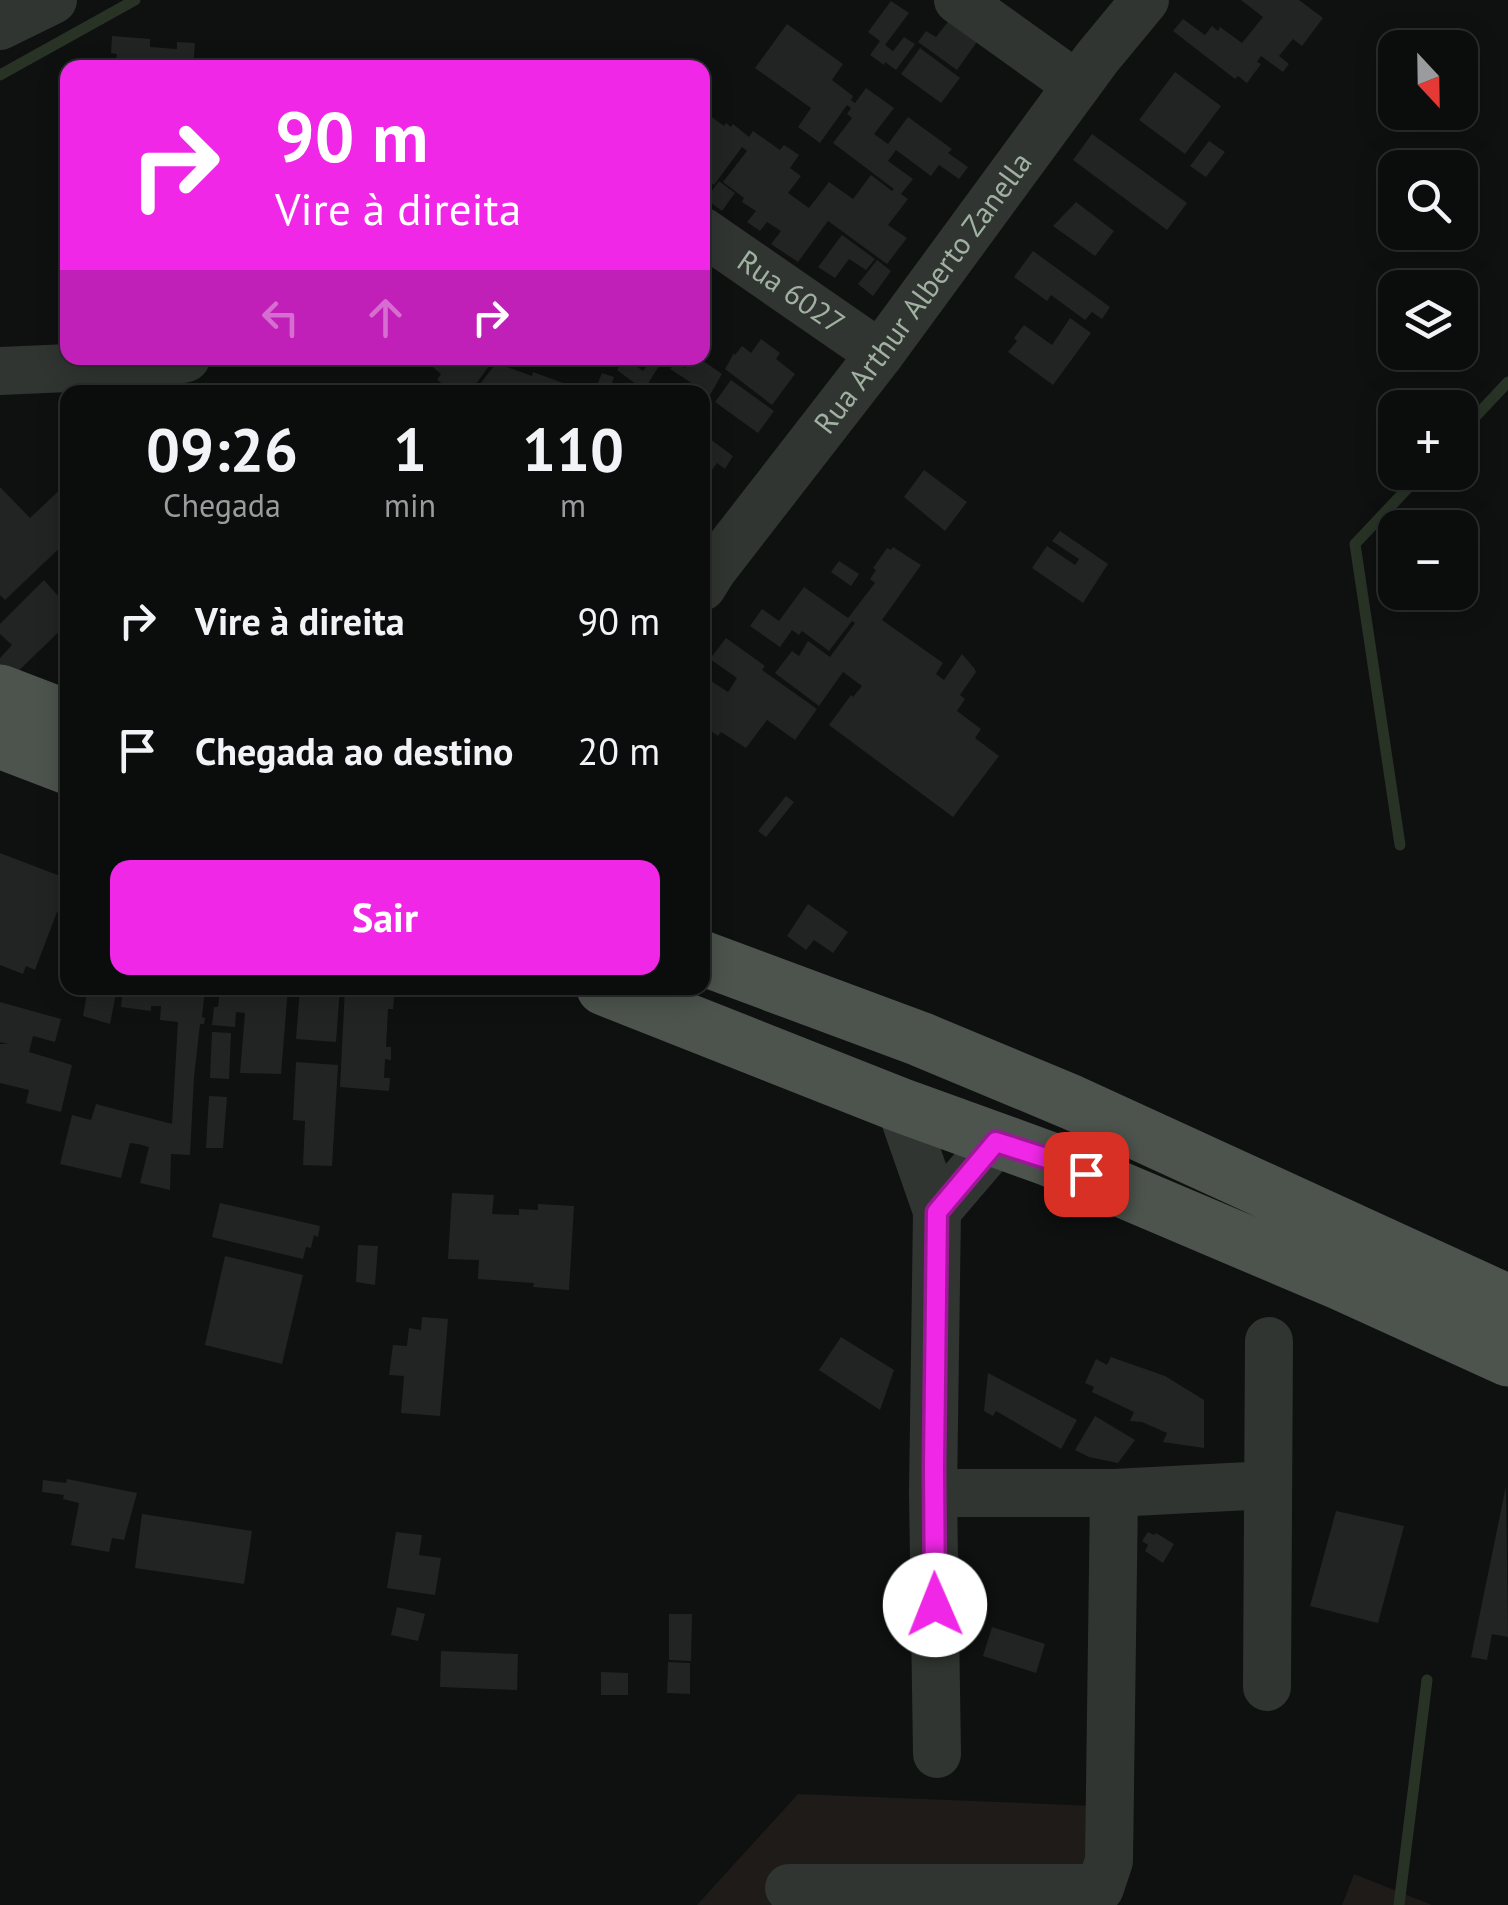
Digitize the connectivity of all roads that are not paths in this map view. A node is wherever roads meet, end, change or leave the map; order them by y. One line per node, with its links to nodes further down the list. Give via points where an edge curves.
1 (53, 0): 4 (street)
2 (958, 0): 5 (street)
3 (1145, 0): 5 (street, Rua Arthur Alberto Zanella)
4 (0, 26)
5 (1077, 85): 7 (street, Rua Arthur Alberto Zanella)
6 (710, 237): 7 (street, Rua 6027)
7 (880, 354): 10 (street, Rua Arthur Alberto Zanella)
8 (137, 365): 9 (street)
9 (0, 371)
10 (710, 568)
11 (0, 692): 12 (main road)
12 (60, 715)
13 (0, 740): 14 (main road)
14 (60, 764)
15 (710, 961): 17 (main road)
16 (622, 995): 18 (main road)
17 (920, 1039): 18 (main road, via 898,1058); 21 (main road)
18 (900, 1104): 19 (main road); 20 (street)
19 (996, 1142): 20 (street); 23 (main road, via 1250,1244)
20 (937, 1212): 25 (street)
21 (1508, 1302)
22 (1268, 1341): 24 (street)
23 (1508, 1359)
24 (1268, 1485): 26 (street); 27 (street)
25 (934, 1493): 26 (street); 28 (street)
26 (1114, 1493): 29 (street, via 1110,1861 1100,1888)
27 (1267, 1687)
28 (937, 1754)
29 (790, 1888)

